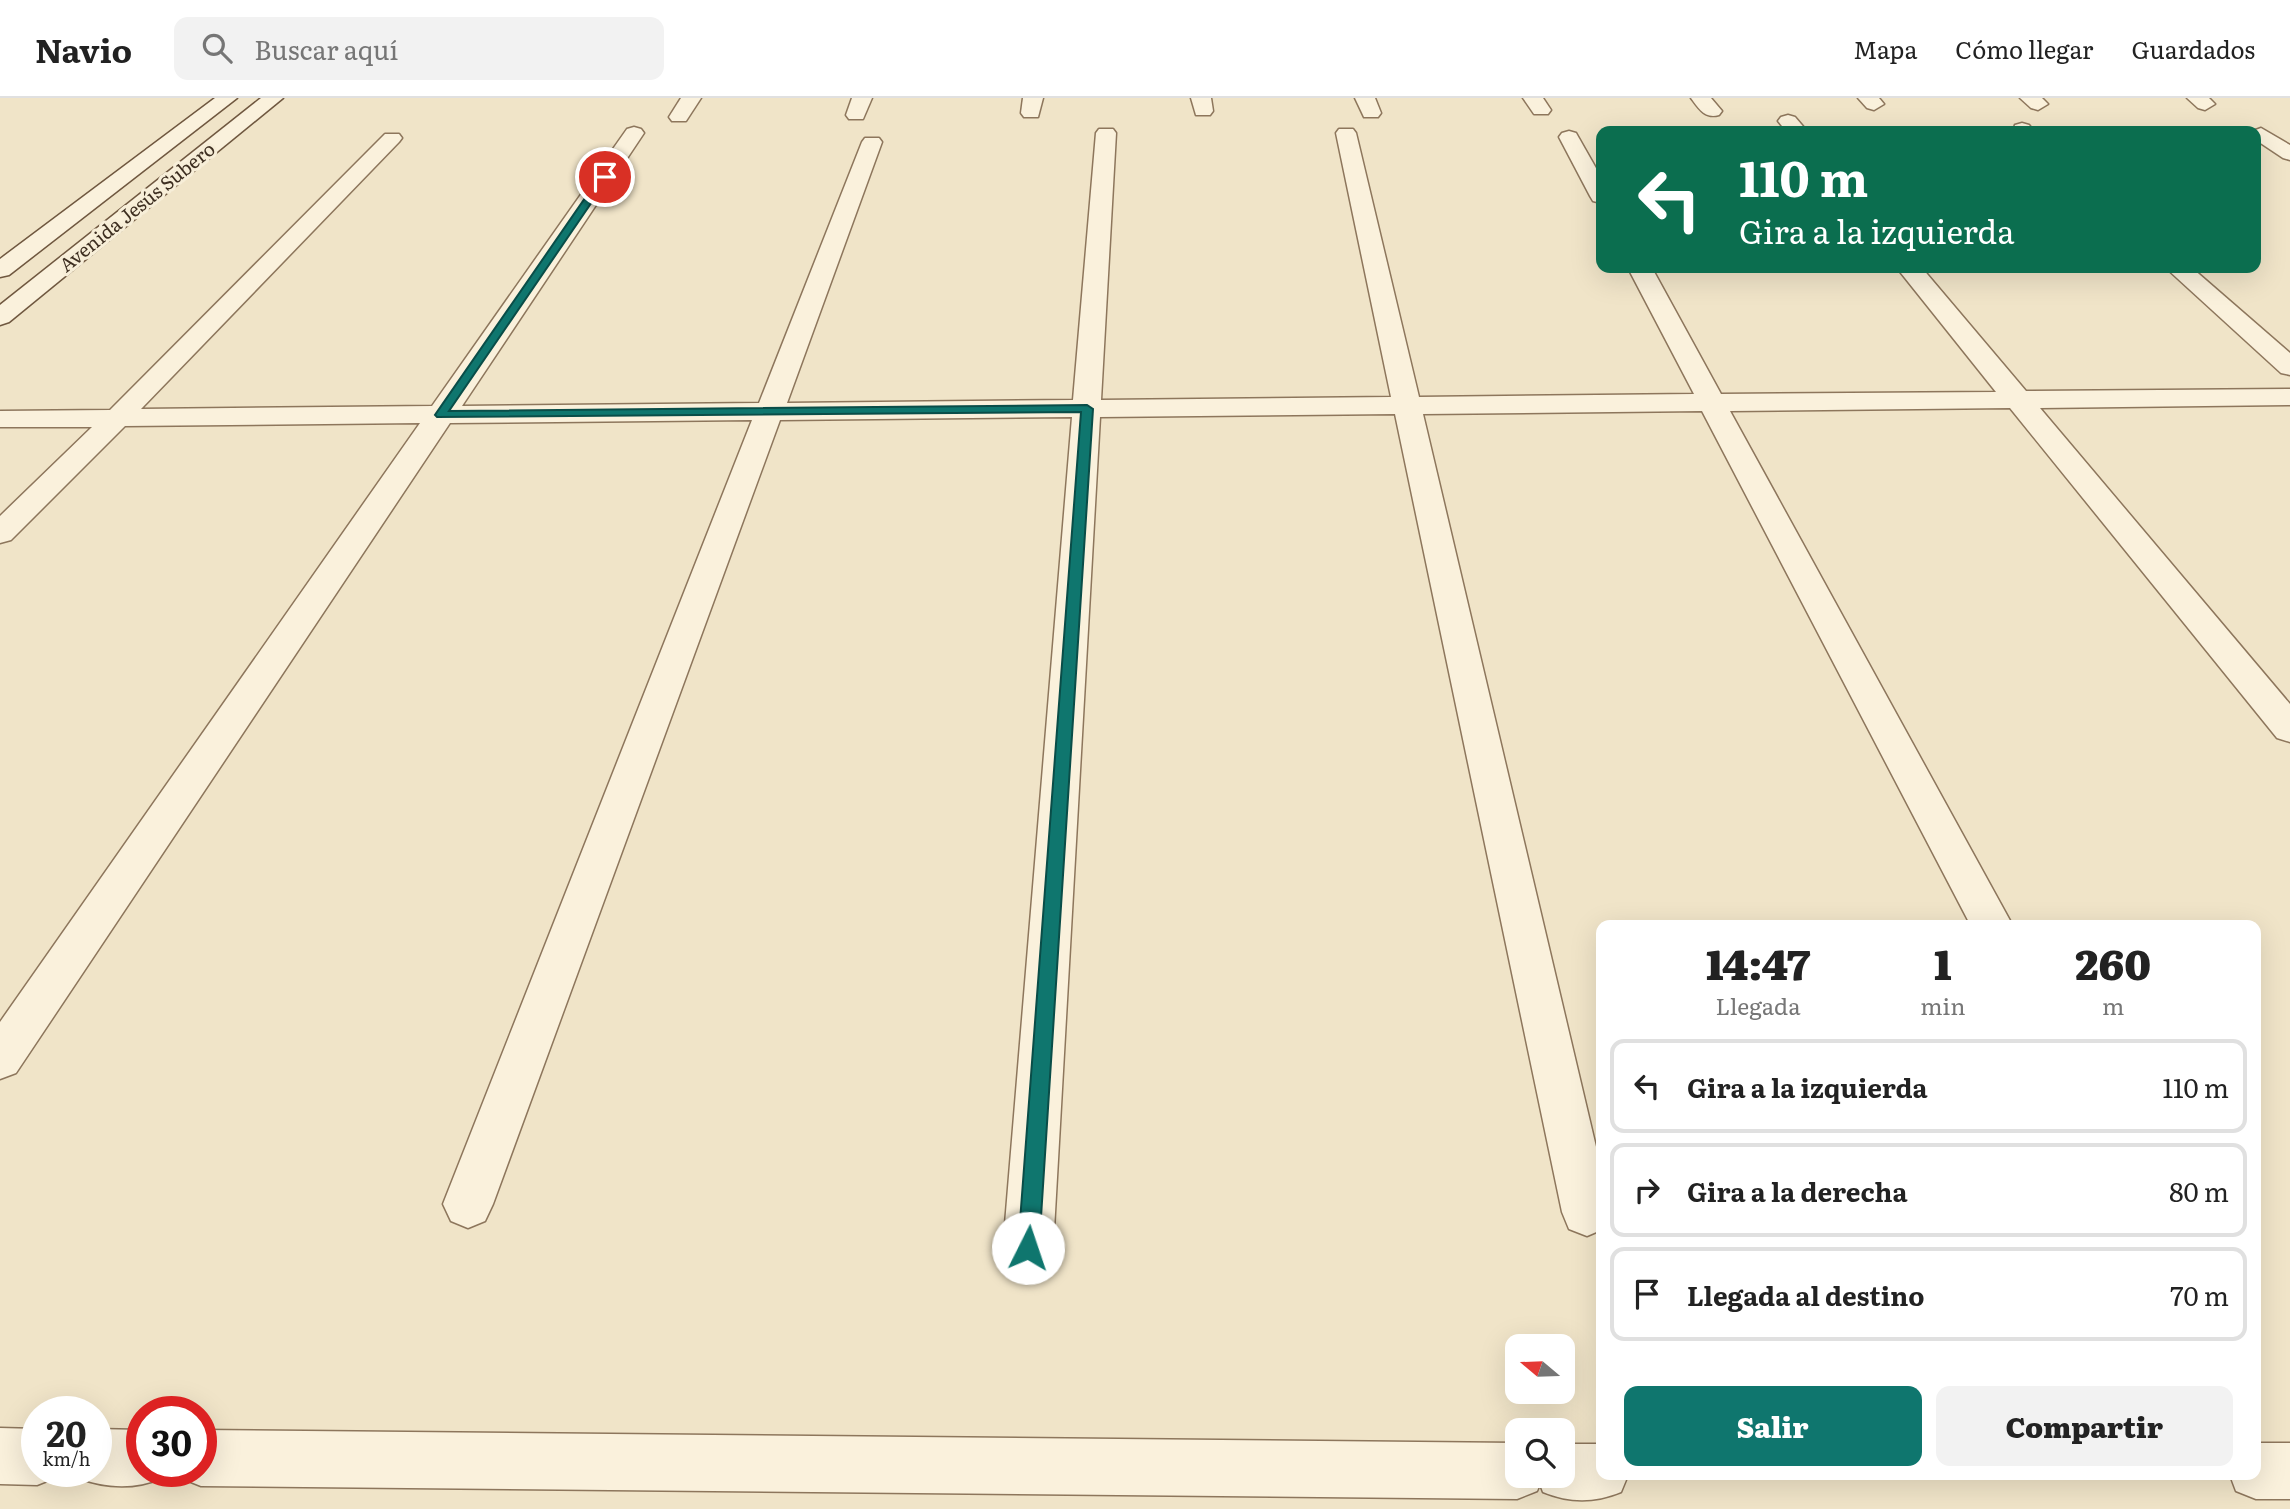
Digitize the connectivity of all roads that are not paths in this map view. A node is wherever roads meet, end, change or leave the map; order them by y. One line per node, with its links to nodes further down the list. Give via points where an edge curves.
1 (227, 98): 14 (street, Avenida Jesús Subero)
2 (273, 98): 18 (street, Avenida Jesús Subero)
3 (691, 98): 5 (street)
4 (1361, 115): 23 (street)
5 (679, 117)
6 (863, 118): 25 (street)
7 (634, 133): 26 (street)
8 (1107, 134): 24 (street)
9 (2261, 134): 12 (street)
10 (1569, 136): 13 (street)
11 (392, 138): 27 (street)
12 (2290, 154)
13 (1596, 187)
14 (0, 270)
15 (1643, 273): 22 (street)
16 (1913, 273): 21 (street)
17 (2184, 273): 19 (street)
18 (0, 317)
19 (2290, 367)
20 (2290, 397): 21 (street)
21 (2018, 400): 22 (street); 30 (street)
22 (1712, 403): 23 (street); 31 (street)
23 (1407, 406): 24 (street); 34 (street)
24 (1087, 409): 25 (street); 35 (street)
25 (769, 412): 26 (street); 33 (street)
26 (441, 415): 27 (street); 32 (street)
27 (117, 418): 28 (street); 29 (street)
28 (0, 419)
29 (0, 533)
30 (2290, 729)
31 (1989, 920)
32 (0, 1059)
33 (468, 1204)
34 (1587, 1212)
35 (1028, 1248)
36 (0, 1457): 37 (street)
37 (21, 1457)
38 (217, 1458): 39 (street)
39 (1505, 1471)
40 (2261, 1471): 41 (street)
41 (2290, 1471)
42 (1575, 1472): 43 (street)
43 (1596, 1472)

